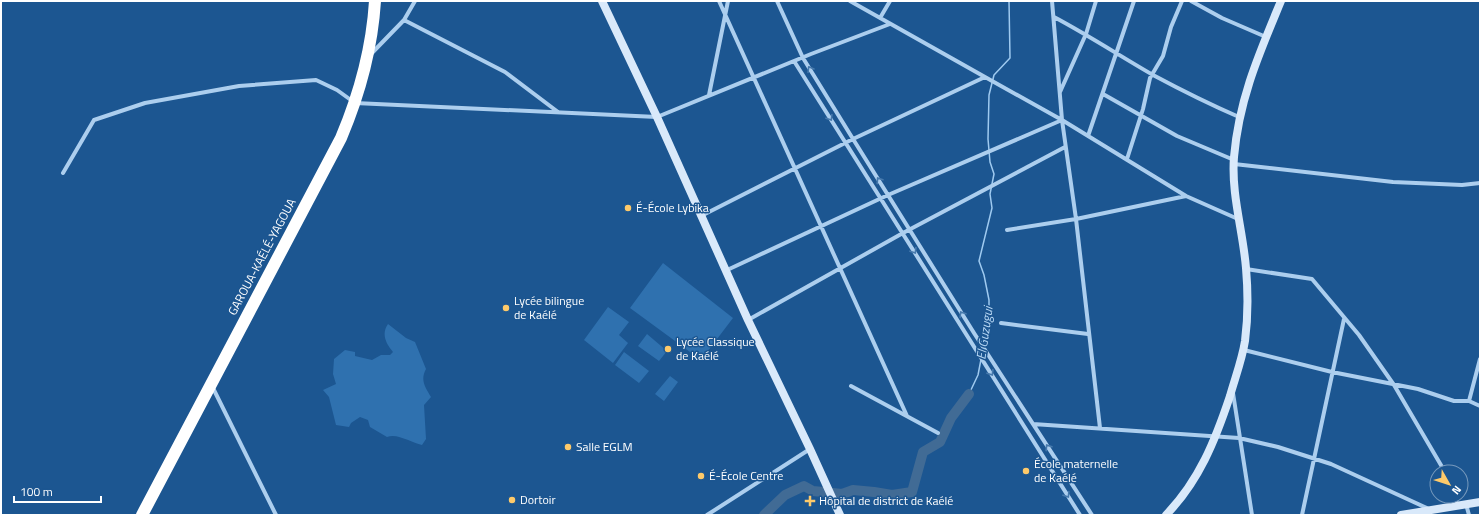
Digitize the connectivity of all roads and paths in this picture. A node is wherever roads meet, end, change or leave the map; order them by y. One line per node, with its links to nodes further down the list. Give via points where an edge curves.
1 (375, 1): 23 (highway, GAROUA-KAÉLÉ-YAGOUA)
2 (415, 1): 18 (street)
3 (602, 1): 35 (main road)
4 (719, 1): 15 (street)
5 (728, 1): 15 (street)
6 (777, 1): 24 (street)
7 (850, 1): 17 (street)
8 (890, 1): 17 (street)
9 (1052, 1): 16 (street)
10 (1096, 1): 20 (street)
11 (1134, 1): 22 (street)
12 (1182, 1): 26 (street, via 1163,56)
13 (1191, 1): 21 (street)
14 (1281, 1): 21 (main road)
15 (725, 15): 28 (street); 31 (street)
16 (1054, 17): 20 (street); 29 (street)
17 (880, 18): 19 (street)
18 (404, 20): 23 (street); 33 (street, via 505,72)
19 (890, 24): 24 (street); 27 (street)
20 (1086, 34): 22 (street); 29 (street)
21 (1266, 37): 36 (main road)
22 (1116, 52): 26 (street); 30 (street)
23 (368, 58): 32 (highway, GAROUA-KAÉLÉ-YAGOUA)
24 (803, 58): 25 (street); 39 (street, one-way to 24)
25 (794, 61): 28 (street); 40 (street, one-way to 40)
26 (1152, 74): 34 (street); 36 (street)
27 (985, 77): 37 (street); 39 (street)
28 (753, 78): 31 (street); 44 (street)
29 (1059, 94): 37 (street)
30 (1103, 94): 34 (street); 38 (street)
31 (709, 95): 35 (street)
32 (355, 103): 33 (street); 45 (street, via 337,90 316,80 239,86 145,103 94,120); 67 (highway, GAROUA-KAÉLÉ-YAGOUA, via 341,138)
33 (559, 113): 35 (street)
34 (1140, 116): 42 (street); 43 (street)
35 (657, 117): 50 (main road)
36 (1239, 117): 43 (main road)
37 (1062, 120): 38 (street); 41 (street); 47 (street)
38 (1088, 136): 42 (street)
39 (853, 139): 40 (street); 47 (street, one-way to 39)
40 (846, 143): 44 (street); 49 (street)
41 (1065, 147): 51 (street); 54 (street)
42 (1127, 159): 48 (street)
43 (1234, 162): 46 (street, via 1393,182 1462,185); 52 (main road)
44 (794, 169): 50 (street); 53 (street)
45 (63, 173)
46 (1480, 183)
47 (888, 195): 49 (street); 54 (street)
48 (1186, 196): 51 (street); 52 (street)
49 (881, 199): 53 (street); 56 (street)
50 (701, 217): 59 (main road)
51 (1076, 219): 55 (street); 63 (street)
52 (1238, 220): 58 (main road)
53 (820, 226): 57 (street); 59 (street)
54 (910, 230): 56 (street); 74 (street, one-way to 54)
55 (1007, 230)
56 (903, 233): 57 (street); 91 (street, one-way to 91)
57 (841, 268): 61 (street); 73 (street)
58 (1246, 269): 60 (street, via 1310,278); 64 (main road)
59 (725, 271): 61 (main road)
60 (1344, 319): 66 (street); 68 (street, via 1359,335)
61 (748, 320): 79 (main road)
62 (1001, 323): 63 (street)
63 (1088, 334): 75 (street)
64 (1243, 350): 66 (street); 70 (main road)
65 (1480, 359): 71 (street)
66 (1332, 372): 68 (street); 80 (street)
67 (211, 384): 87 (highway, GAROUA-KAÉLÉ-YAGOUA); 88 (street)
68 (1394, 385): 71 (street, via 1418,389 1454,401); 81 (street)
69 (851, 386): 73 (street)
70 (1232, 388): 77 (main road); 78 (street)
71 (1469, 401): 72 (street)
72 (1480, 406)
73 (907, 416): 76 (street)
74 (1033, 424): 75 (street); 92 (street, one-way to 74)
75 (1100, 428): 77 (street)
76 (938, 433)
77 (1216, 437): 78 (street); 93 (main road, via 1197,476)
78 (1239, 438): 80 (street); 94 (street)
79 (810, 449): 89 (street); 90 (main road)
80 (1314, 459): 86 (street, via 1364,478); 95 (street)
81 (1440, 464)
82 (1480, 502): 84 (main road)
83 (1466, 504): 85 (main road); 97 (street)
84 (1469, 504)
85 (1457, 505): 86 (main road)
86 (1430, 510): 96 (main road)
87 (142, 515)
88 (276, 515)
89 (707, 515)
90 (840, 515)
91 (1080, 515)
92 (1092, 515)
93 (1166, 515)
94 (1252, 515)
95 (1302, 515)
96 (1401, 515)
97 (1469, 515)

